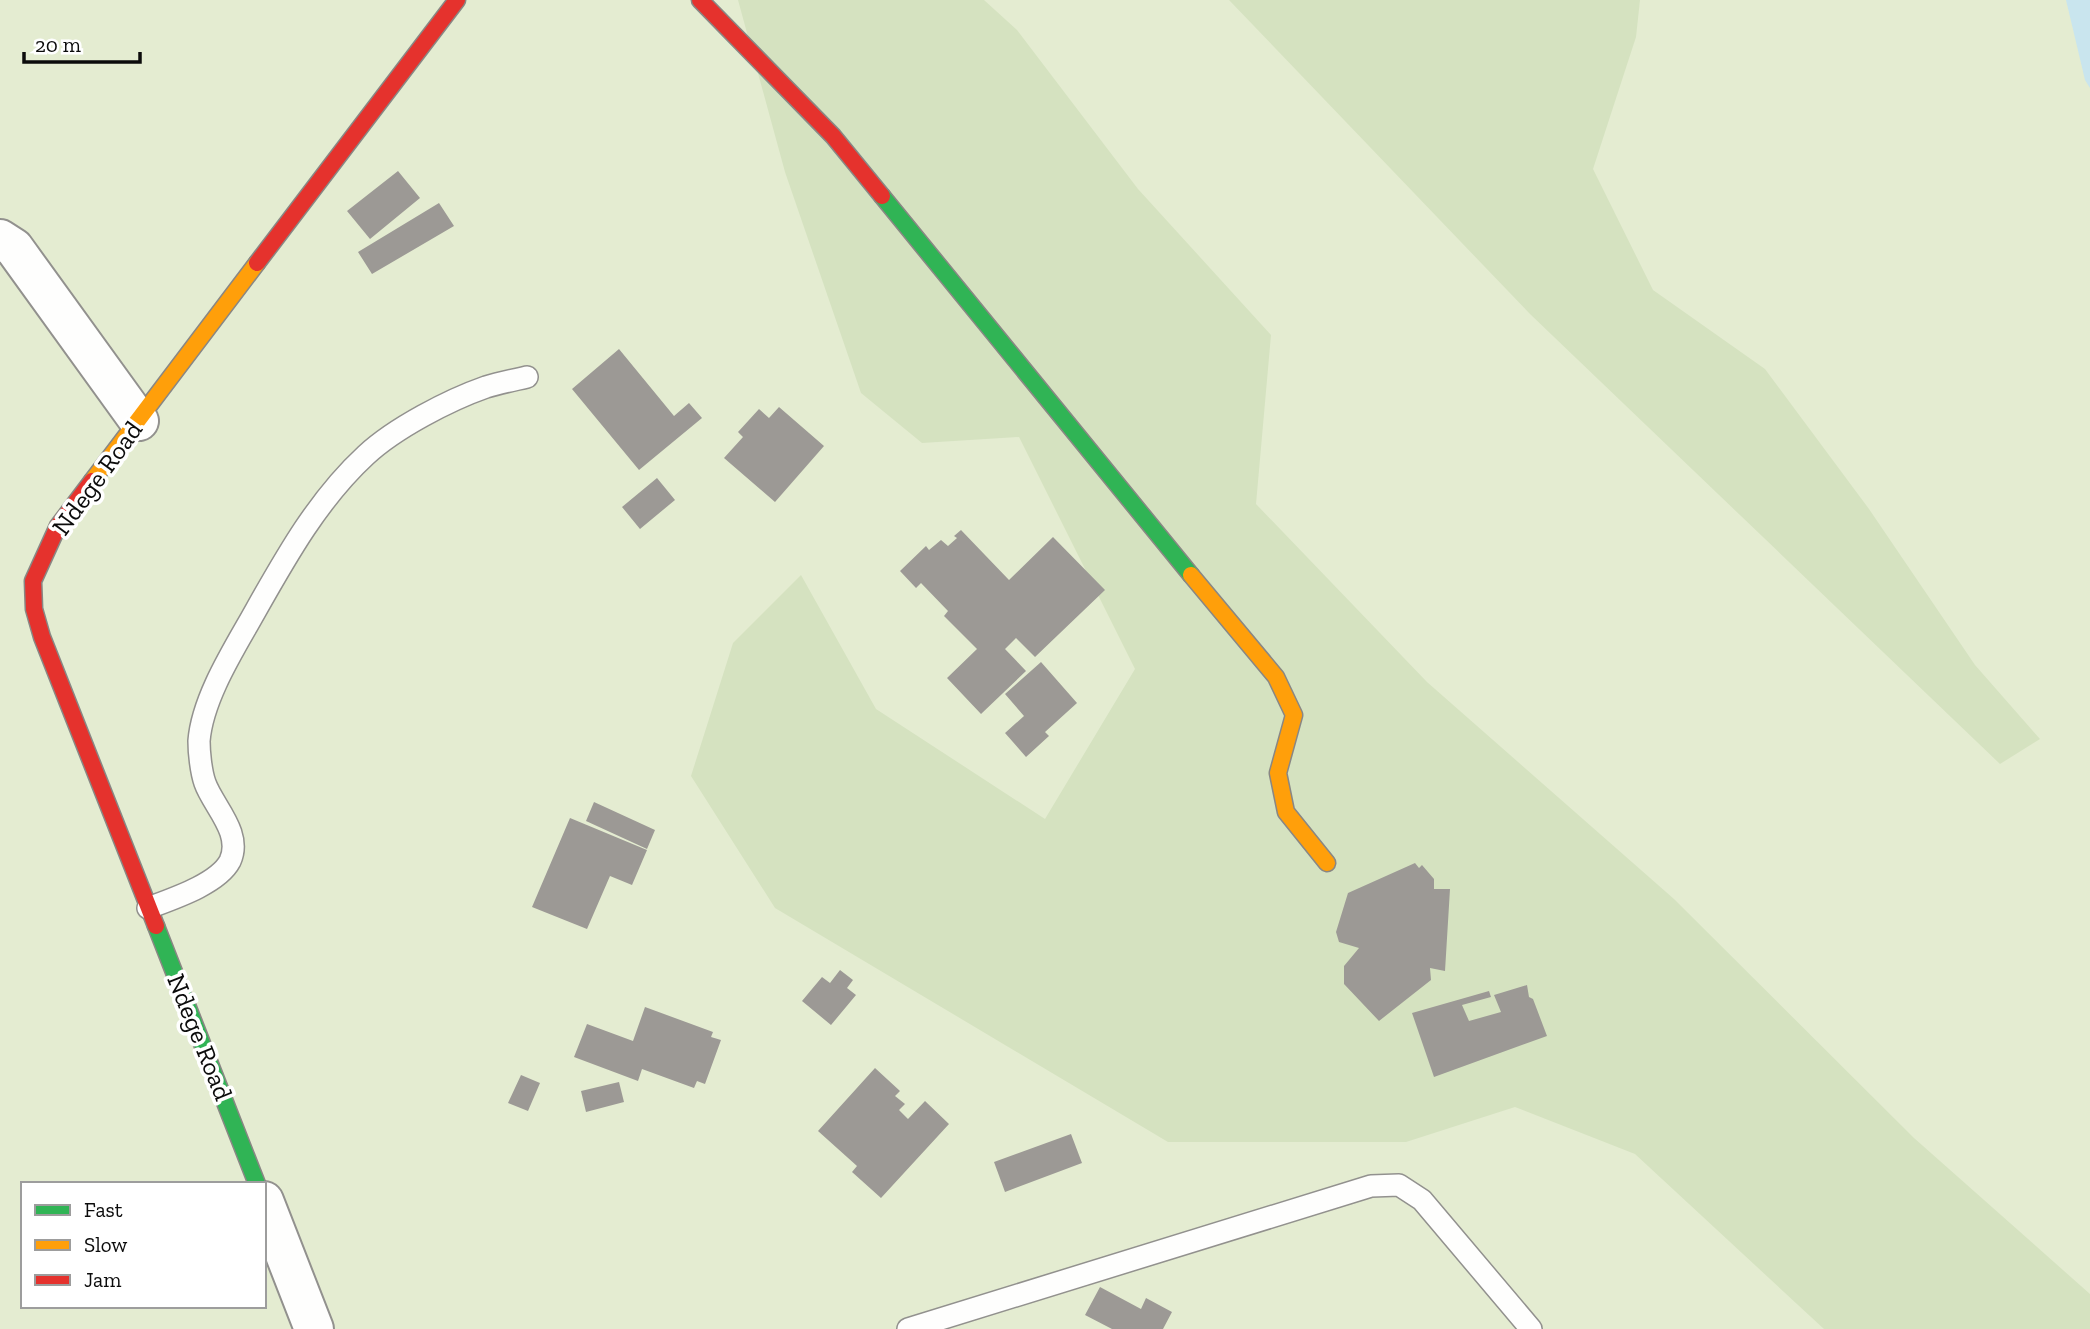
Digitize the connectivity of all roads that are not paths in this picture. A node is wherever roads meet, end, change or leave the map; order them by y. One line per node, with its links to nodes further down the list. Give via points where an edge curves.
1 (457, 0): 5 (street, Ndege Road)
2 (700, 0): 6 (street, via 833,136 1276,677 1294,715 1278,774 1286,812)
3 (0, 239): 5 (street, via 14,248)
4 (527, 377): 7 (lane, via 443,405 405,428 368,453 313,517 235,646 209,701 199,741 204,782 233,840 230,861 211,880)
5 (139, 421): 7 (street, Ndege Road, via 58,526 33,581 42,637)
6 (1327, 863)
7 (148, 908): 8 (street, Ndege Road)
8 (256, 1182)
9 (266, 1206): 10 (street)
10 (314, 1329)
11 (908, 1329): 12 (lane, via 1371,1186 1390,1185 1399,1185 1422,1200)
12 (1531, 1329)

